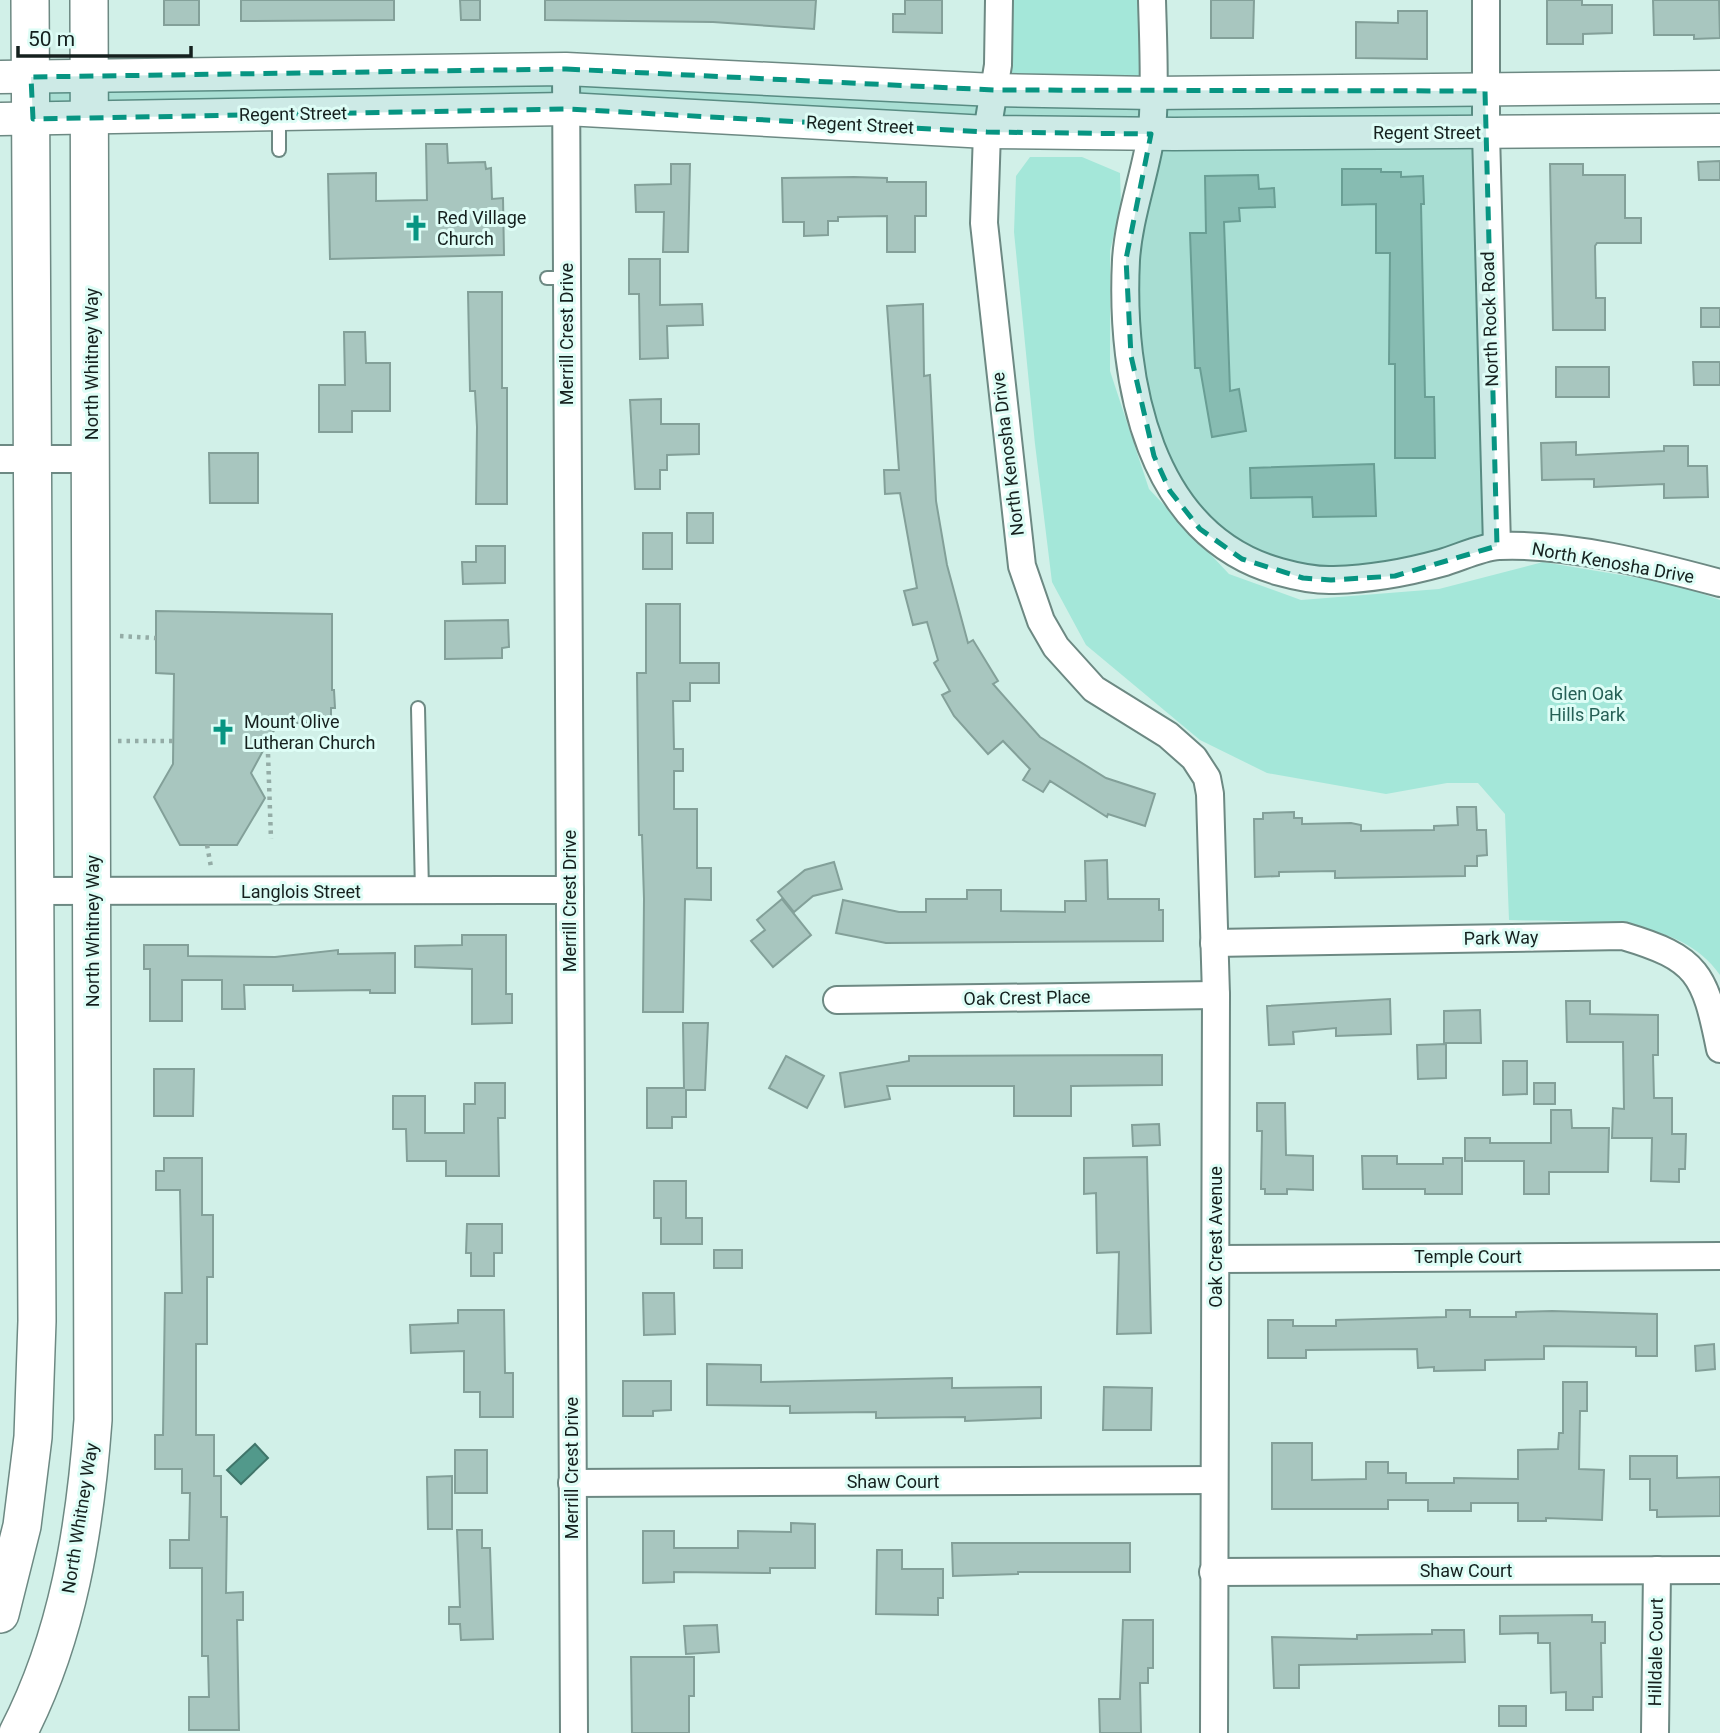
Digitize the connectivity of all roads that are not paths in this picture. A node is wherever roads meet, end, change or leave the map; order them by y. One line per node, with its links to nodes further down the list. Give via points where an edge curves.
1 (30, 0): 7 (main road)
2 (89, 0): 8 (main road, North Whitney Way)
3 (999, 0): 10 (street, North Kenosha Drive)
4 (1152, 0): 14 (street, North Kenosha Drive)
5 (1486, 0): 11 (street, North Rock Road)
6 (566, 69): 8 (street, Regent Street); 10 (street, Regent Street); 12 (street, Merrill Crest Drive)
7 (16, 77): 8 (street, Regent Street); 16 (main road)
8 (90, 77): 15 (main road, North Whitney Way)
9 (1720, 87): 11 (street, Regent Street)
10 (994, 90): 14 (street, Regent Street); 18 (street, North Kenosha Drive)
11 (1485, 91): 14 (street, Regent Street); 19 (street, North Rock Road)
12 (566, 109): 13 (street, Regent Street); 18 (street, Regent Street); 27 (street, Merrill Crest Drive, via 557,278)
13 (279, 114): 15 (street, Regent Street); 20 (lane)
14 (1153, 114): 18 (street, Regent Street); 19 (street, Regent Street); 23 (street, North Kenosha Drive, via 1126,259 1131,355 1154,456 1170,491 1200,529 1256,566 1331,580 1395,576)
15 (91, 117): 16 (street, Regent Street); 22 (main road, North Whitney Way)
16 (16, 119): 21 (main road)
17 (1720, 130): 19 (street, Regent Street)
18 (987, 132): 26 (street, North Kenosha Drive, via 987,268 1022,566 1032,600 1056,647 1094,689)
19 (1486, 133): 23 (street, North Rock Road)
20 (279, 150)
21 (15, 459): 22 (street); 28 (main road)
22 (93, 459): 30 (main road, North Whitney Way)
23 (1497, 546): 24 (street, North Kenosha Drive, via 1616,559)
24 (1720, 583)
25 (418, 708): 29 (lane)
26 (1184, 749): 31 (street, Oak Crest Avenue, via 1207,778 1210,794)
27 (570, 890): 29 (street, Langlois Street); 38 (street, Merrill Crest Drive)
28 (33, 891): 30 (street, Langlois Street); 42 (main road, via 38,1187 33,1437 22,1527)
29 (422, 891): 30 (street, Langlois Street)
30 (93, 892): 43 (main road, North Whitney Way, via 93,1420 89,1479 63,1619 42,1686)
31 (1214, 943): 32 (street, Oak Crest Avenue); 34 (street, Park Way, via 1623,936 1660,947 1699,976)
32 (1216, 996): 33 (street, Oak Crest Place); 36 (street, Oak Crest Avenue)
33 (837, 1000)
34 (1720, 1049)
35 (1720, 1256): 36 (street, Temple Court)
36 (1217, 1259): 37 (street, Oak Crest Avenue)
37 (1214, 1480): 38 (street, Shaw Court); 41 (street, Oak Crest Avenue)
38 (572, 1483): 44 (street, Merrill Crest Drive)
39 (1657, 1570): 40 (street, Shaw Court); 41 (street, Shaw Court); 46 (street, Hilldale Court)
40 (1720, 1570)
41 (1213, 1572): 45 (street, Oak Crest Avenue)
42 (0, 1614)
43 (18, 1733)
44 (574, 1733)
45 (1214, 1733)
46 (1655, 1733)

